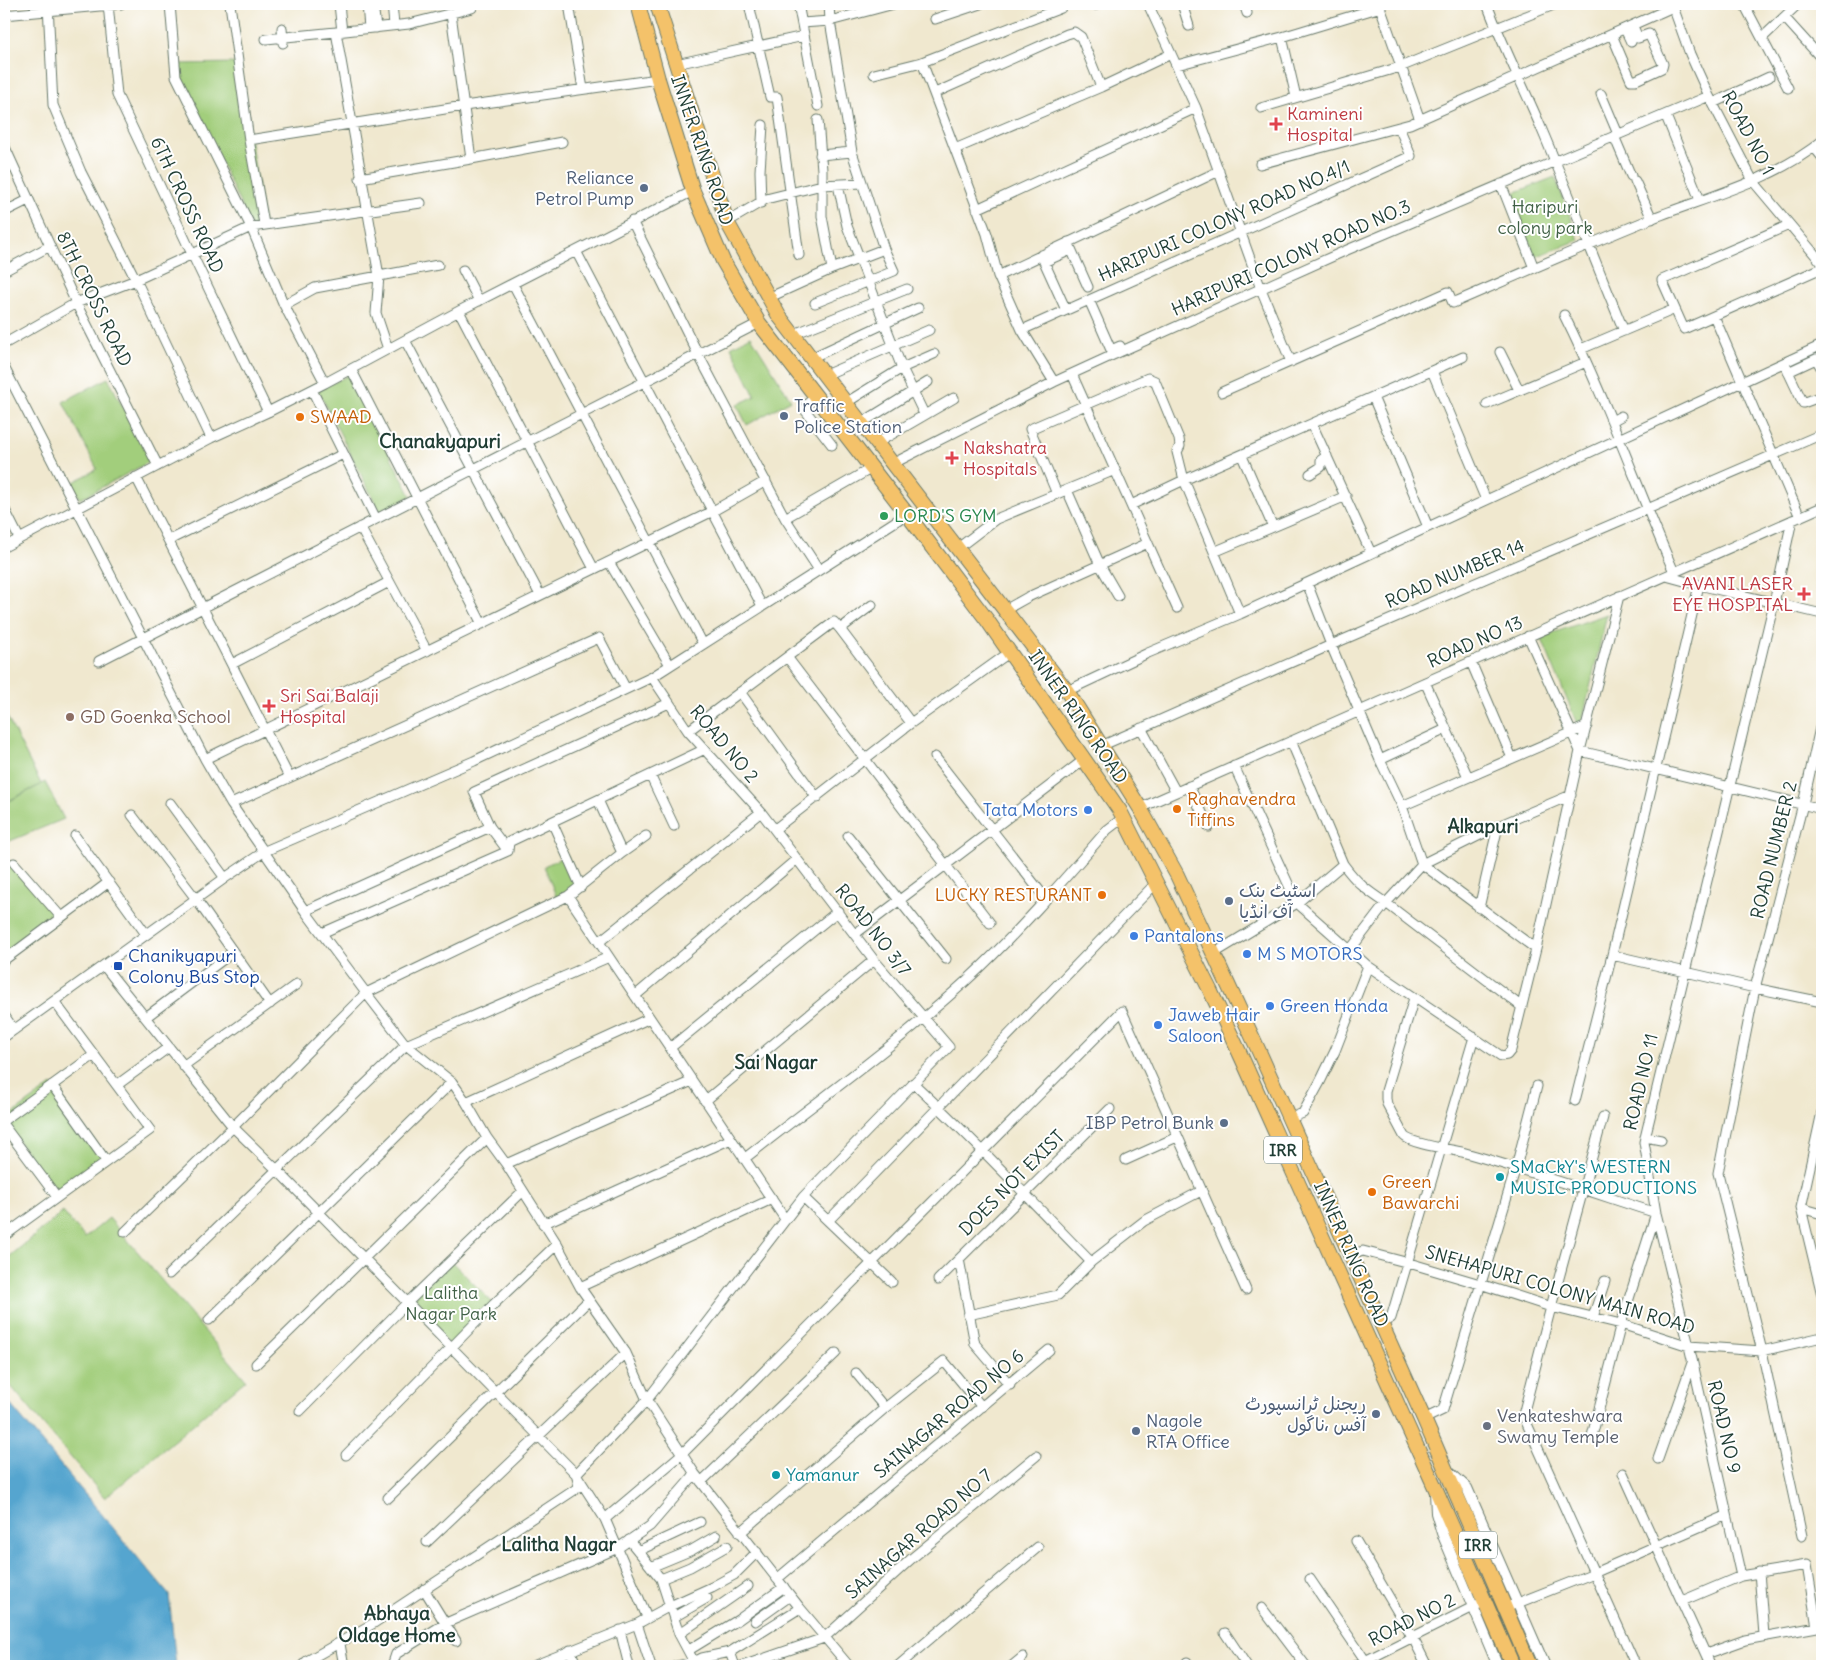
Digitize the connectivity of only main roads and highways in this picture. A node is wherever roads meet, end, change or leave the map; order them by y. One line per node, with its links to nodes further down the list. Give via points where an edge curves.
1 (637, 5): 3 (highway, INNER RING ROAD / IRR, via 693,191 723,261 759,323)
2 (660, 6): 4 (highway, INNER RING ROAD / IRR, via 727,222 778,316)
3 (954, 576): 4 (highway, via 966,573); 5 (highway, INNER RING ROAD / IRR, via 1085,759 1124,818 1157,882 1218,1007 1434,1486 1479,1604)
4 (979, 576): 6 (highway, INNER RING ROAD / IRR, via 1067,691 1140,808 1177,875 1445,1468 1511,1606)
5 (1513, 1666)
6 (1530, 1666)

